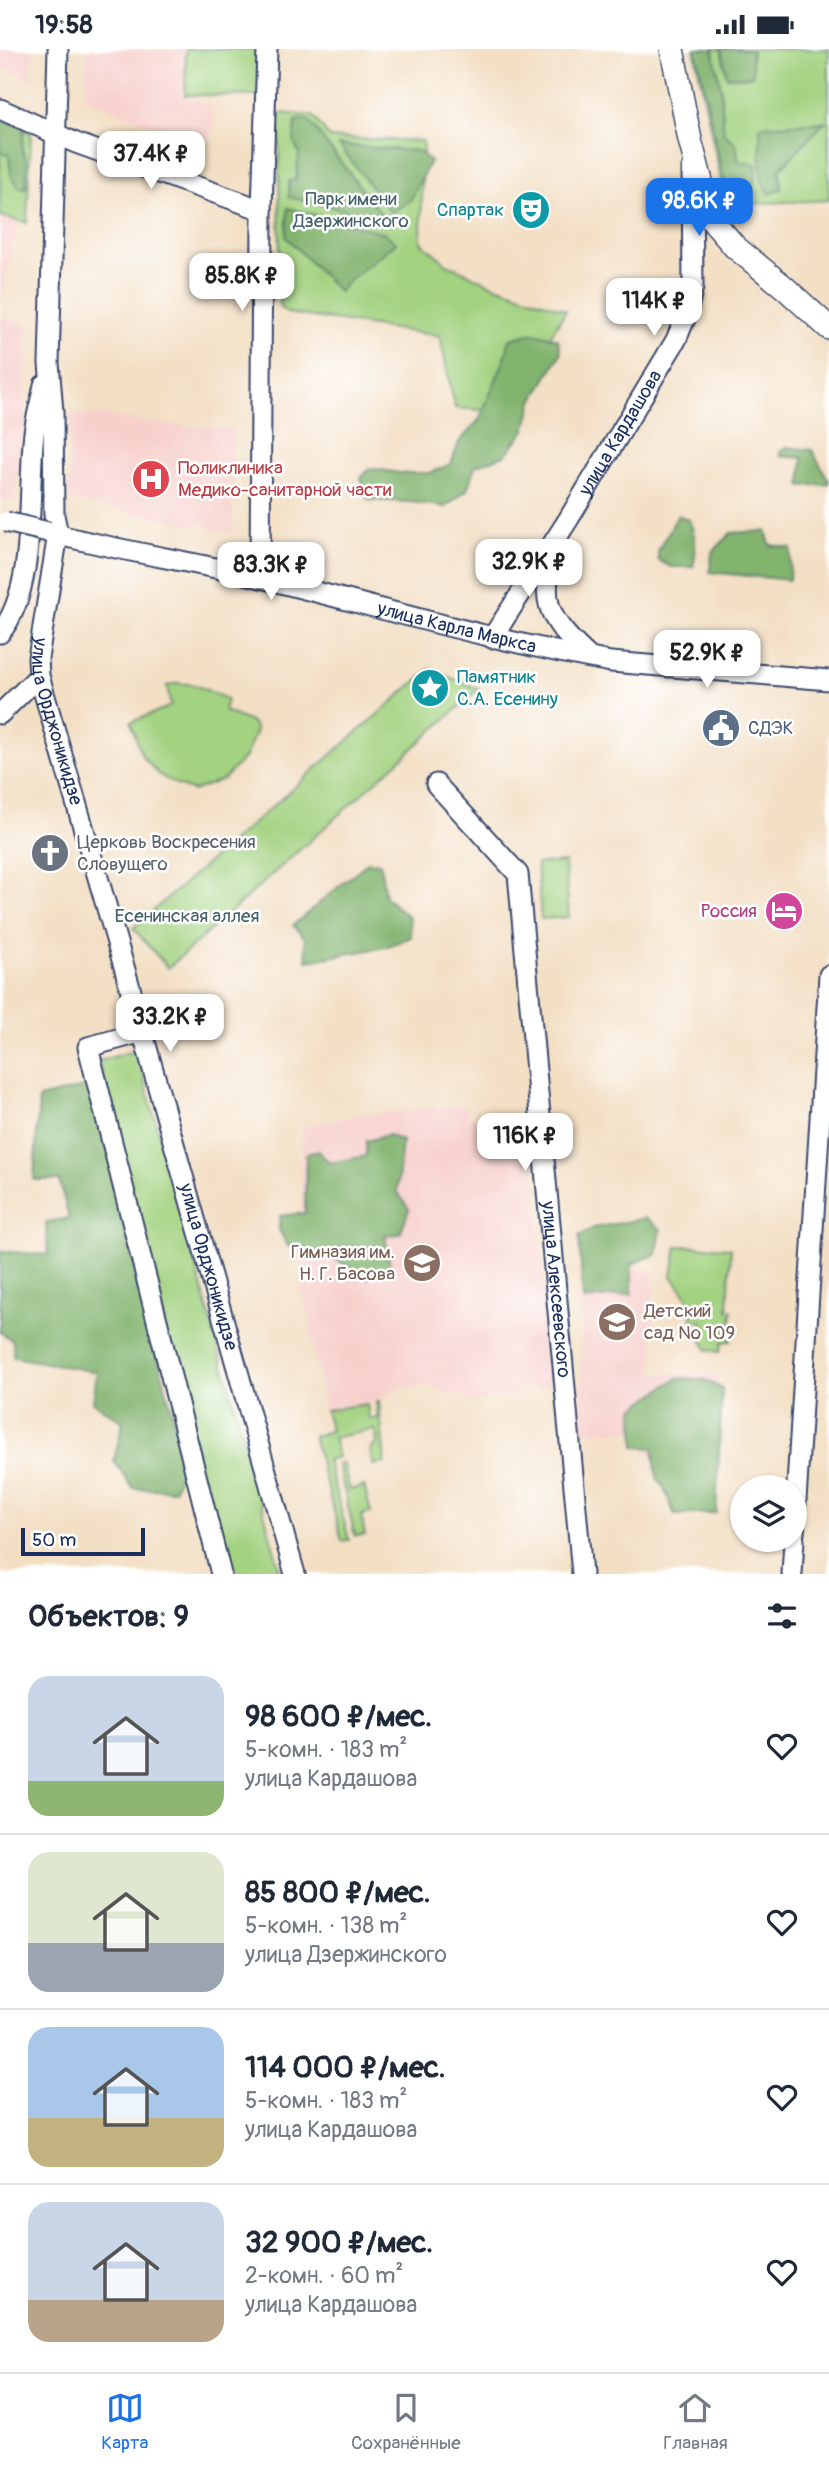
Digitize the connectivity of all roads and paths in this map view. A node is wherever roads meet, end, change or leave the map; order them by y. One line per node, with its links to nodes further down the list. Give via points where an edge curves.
1 (58, 49): 5 (street, улица Орджоникидзе)
2 (267, 49): 7 (street)
3 (672, 49): 6 (main road)
4 (0, 109): 5 (street)
5 (56, 133): 7 (street); 11 (street, улица Орджоникидзе)
6 (690, 140): 8 (main road, via 711,219 735,247); 12 (street, улица Кардашова, via 694,260 686,316)
7 (262, 210): 15 (street)
8 (784, 287): 9 (main road); 10 (main road)
9 (829, 305)
10 (829, 328)
11 (49, 363): 14 (street, улица Орджоникидзе); 16 (street, via 34,432 21,587)
12 (568, 520): 17 (street, улица Кардашова); 18 (street, улица Кардашова, via 548,573 550,613 563,633)
13 (3, 521): 14 (street, улица Карла Маркса, bridge)
14 (53, 533): 15 (street, улица Карла Маркса); 19 (street, улица Орджоникидзе)
15 (260, 578): 17 (street, улица Карла Маркса)
16 (0, 632)
17 (492, 638): 18 (street, улица Карла Маркса)
18 (590, 658): 20 (street, улица Карла Маркса)
19 (39, 676): 21 (street); 24 (street, улица Орджоникидзе)
20 (829, 680)
21 (0, 715)
22 (436, 784): 29 (street, улица Алексеевского, via 518,874)
23 (829, 975): 25 (street)
24 (143, 1032): 27 (street, via 88,1047); 28 (street, улица Орджоникидзе)
25 (798, 1475)
26 (793, 1552): 30 (street)
27 (221, 1574)
28 (295, 1574)
29 (582, 1574)
30 (792, 1574)

